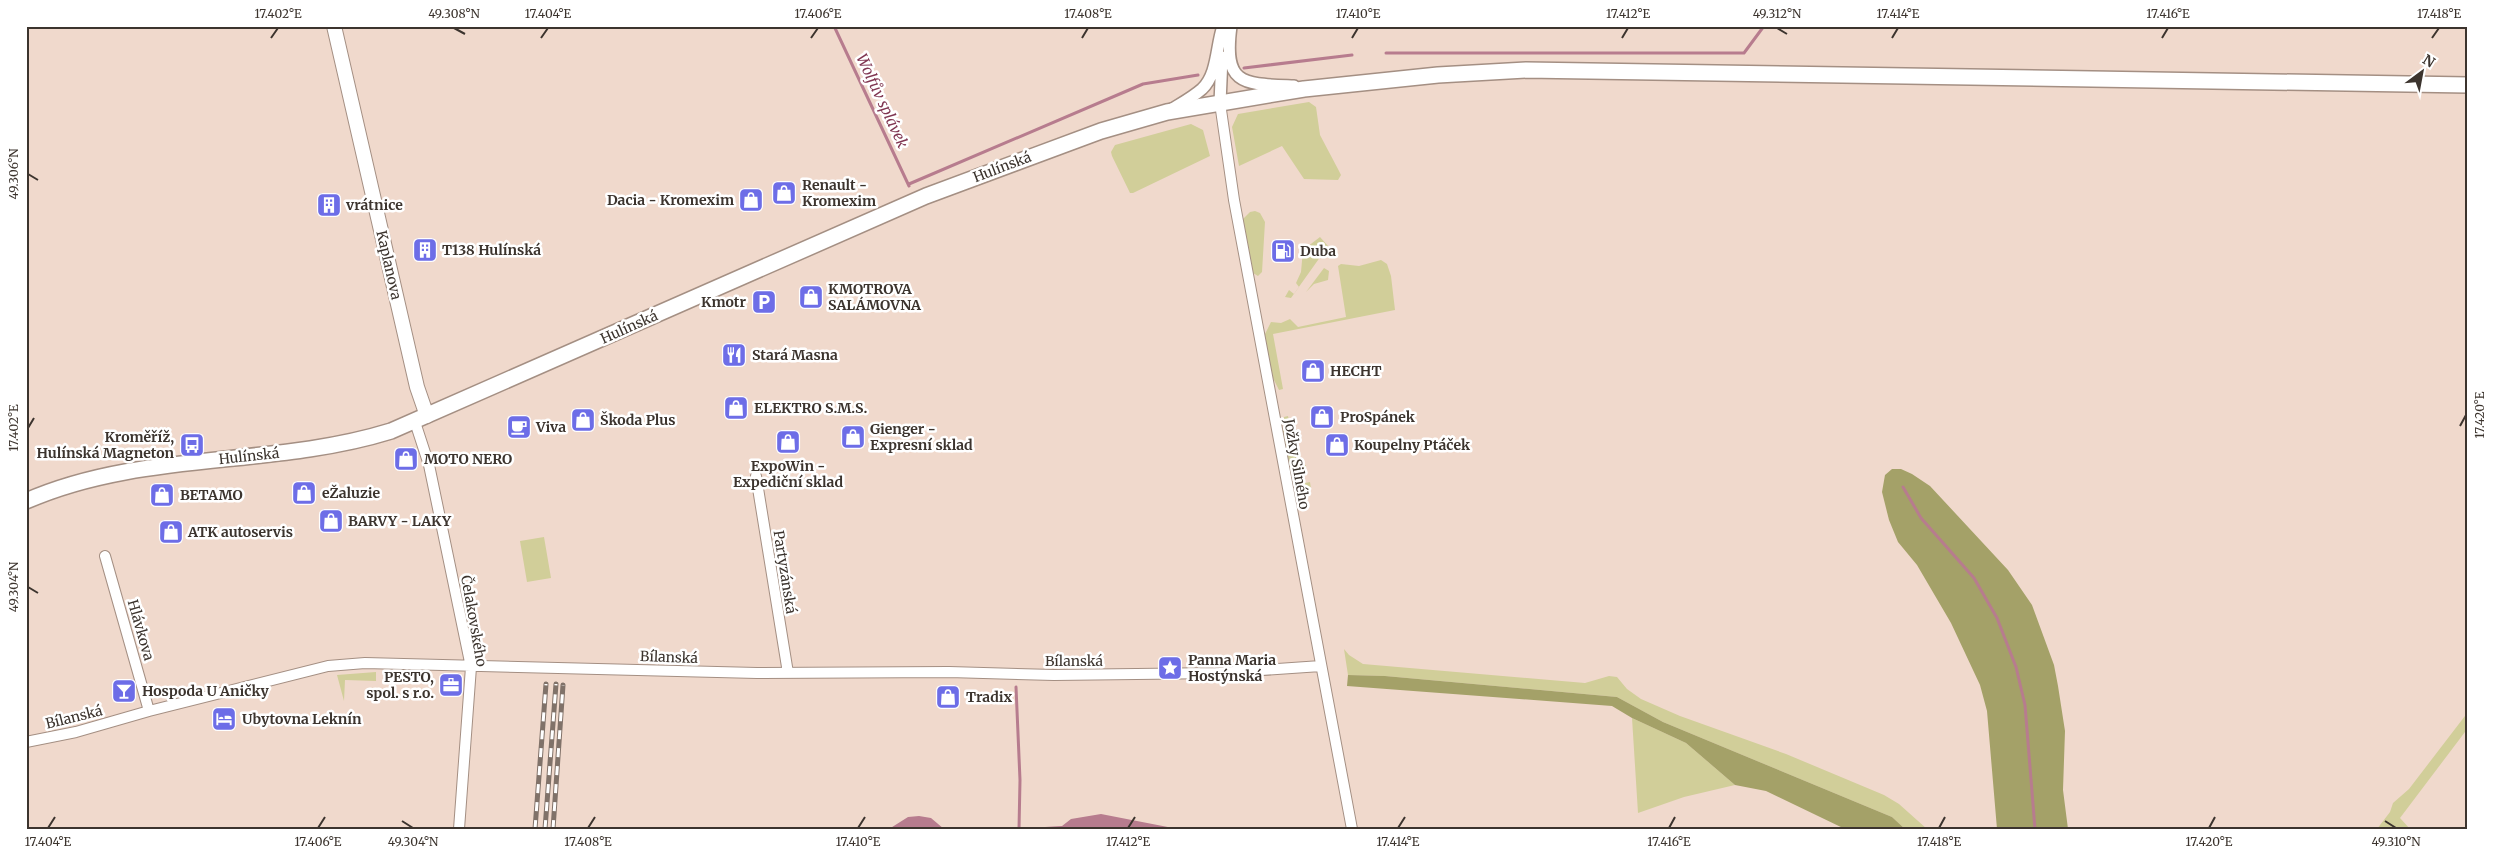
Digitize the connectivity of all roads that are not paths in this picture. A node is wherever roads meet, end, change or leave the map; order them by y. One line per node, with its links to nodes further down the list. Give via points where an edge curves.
1 (334, 26): 8 (main road, Kaplanova, via 417,388)
2 (1222, 26): 7 (street, via 1214,68 1206,84 1195,95)
3 (1229, 26): 5 (street, via 1229,62 1242,79 1262,85); 6 (street, via 1221,63)
4 (2468, 84): 5 (main road, Hulínská, via 1559,70 1438,75)
5 (1321, 87): 6 (main road, Hulínská)
6 (1220, 103): 7 (main road, Hulínská); 13 (street, Jožky Silného, via 1234,200)
7 (1167, 112): 8 (main road, Hulínská, via 1058,146 926,196)
8 (421, 419): 10 (main road, Hulínská, via 365,439 301,451 176,464 90,478); 12 (street, Čelakovského)
9 (756, 476): 14 (street, Partyzánská)
10 (26, 501)
11 (105, 556): 15 (street, Hlávkova)
12 (471, 666): 14 (street, Bílanská); 15 (street, Bílanská, via 365,663 328,666); 17 (street, Čelakovského)
13 (1321, 666): 14 (street, Bílanská, via 1136,675); 18 (street, Jožky Silného)
14 (788, 673)
15 (149, 711): 16 (street, Bílanská, via 76,732)
16 (26, 742)
17 (459, 829)
18 (1352, 829)

